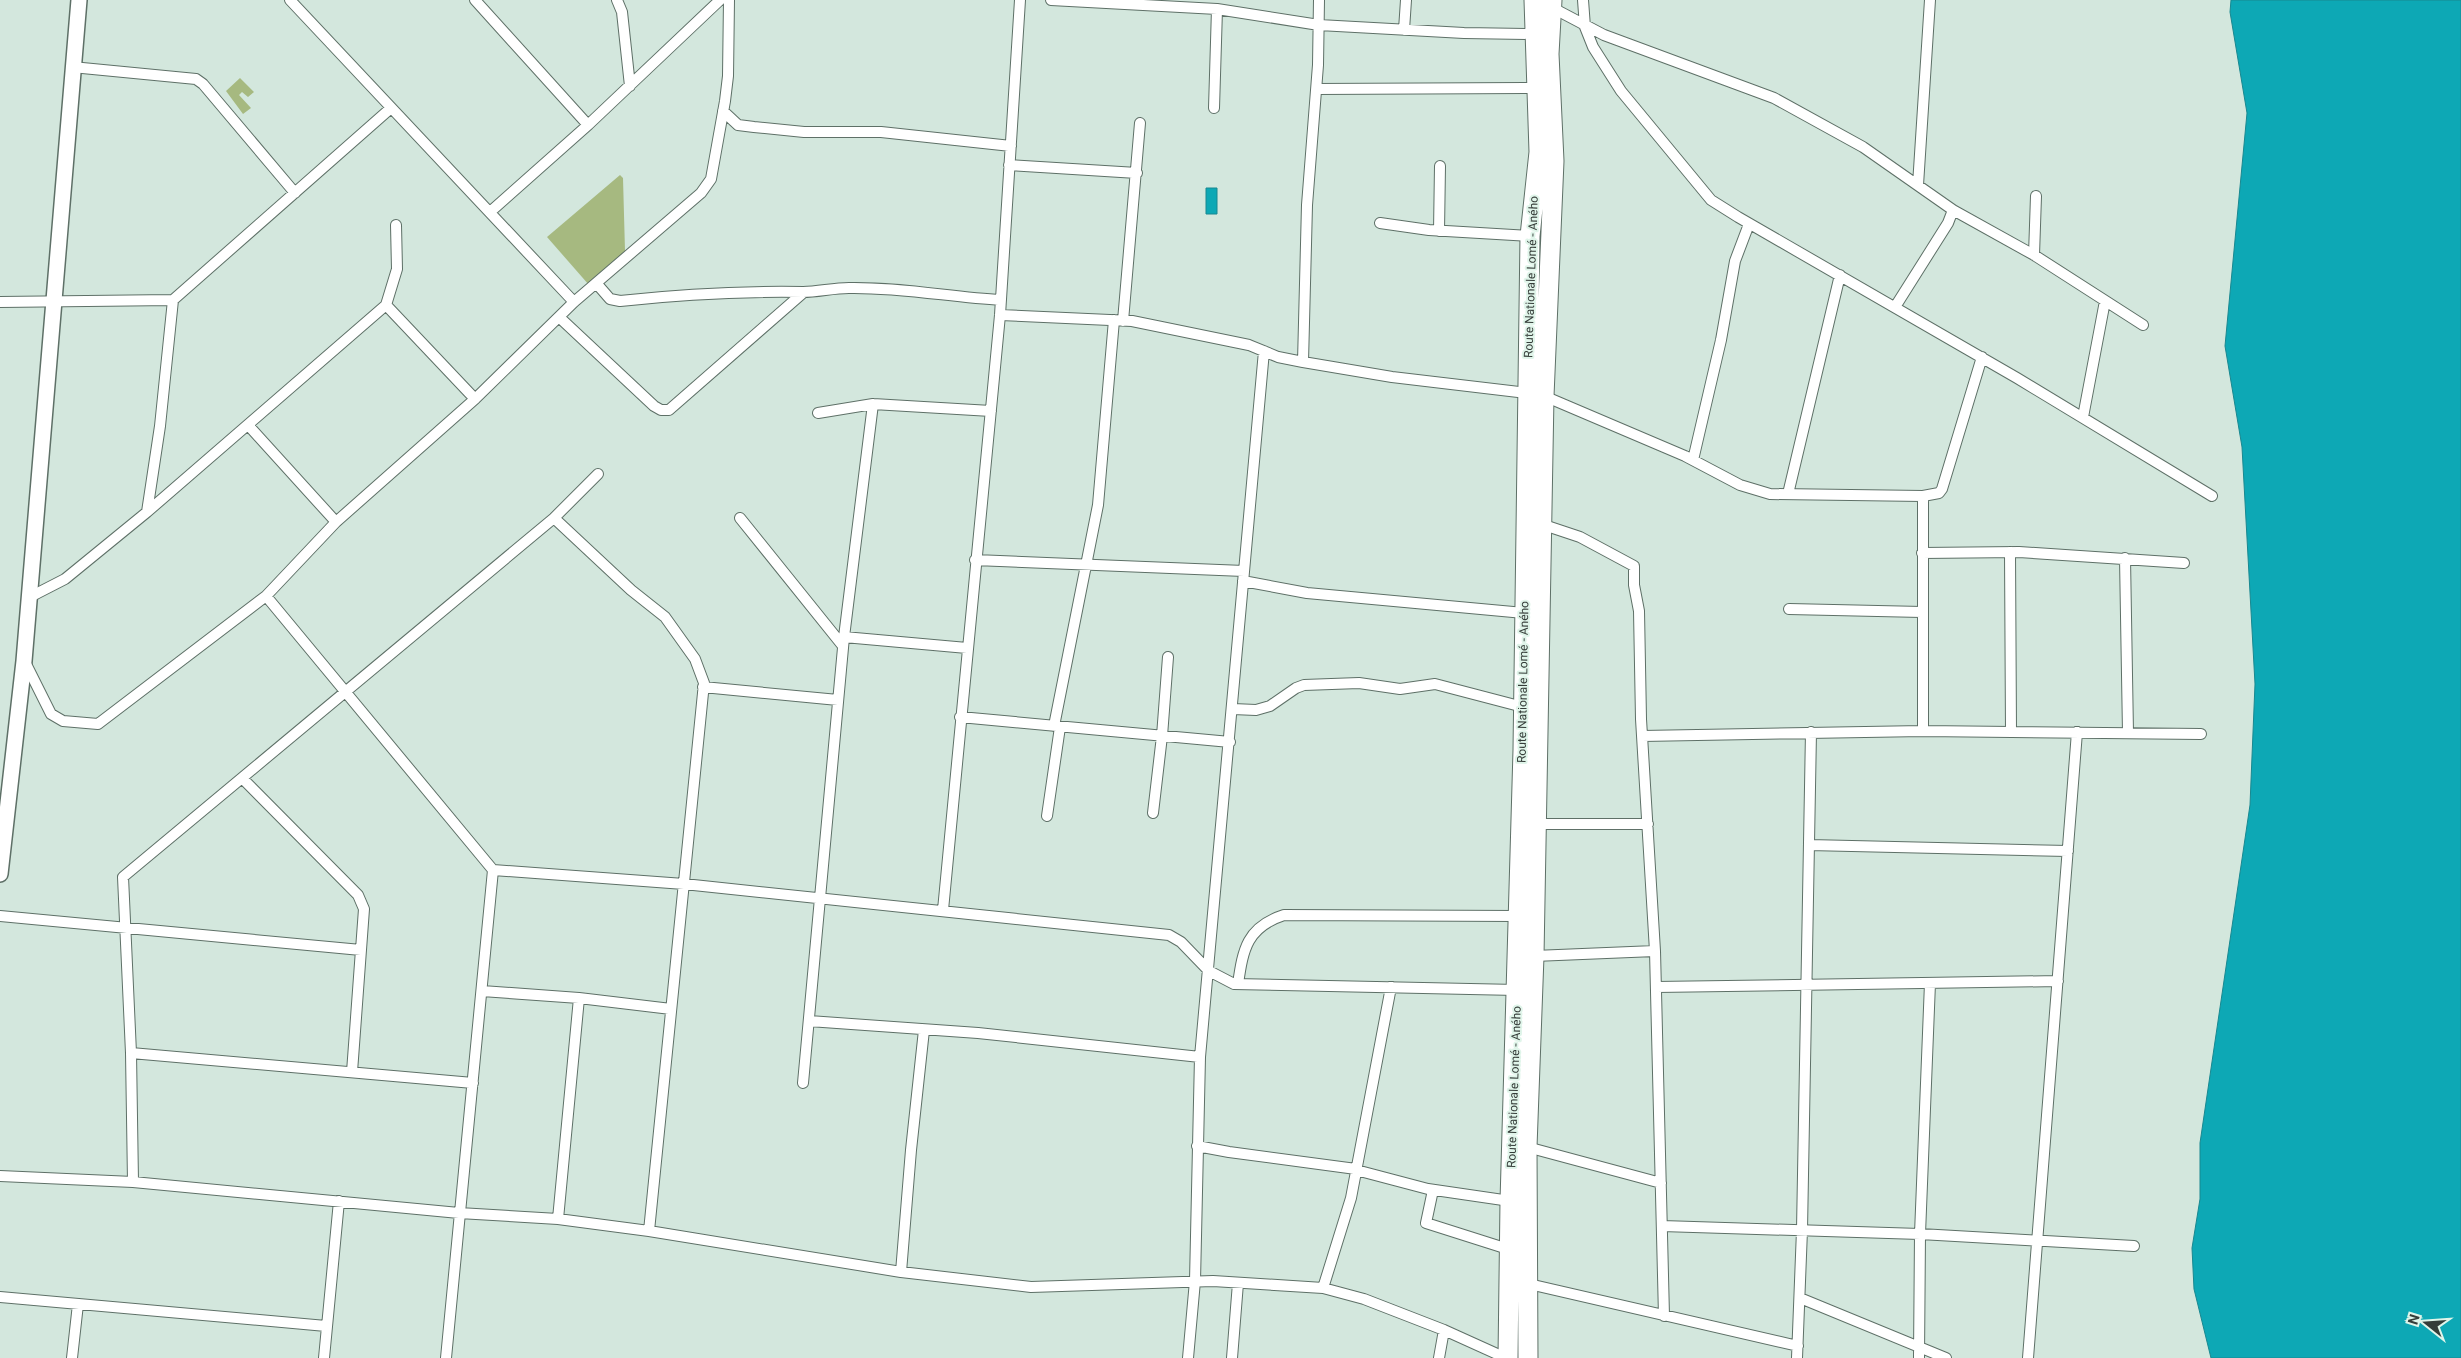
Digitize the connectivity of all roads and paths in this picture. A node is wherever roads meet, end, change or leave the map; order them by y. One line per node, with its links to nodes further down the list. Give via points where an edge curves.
1 (79, 0): 20 (street)
2 (290, 0): 24 (street)
3 (475, 0): 28 (street)
4 (617, 0): 21 (street, via 622,12)
5 (720, 0): 21 (street)
6 (729, 0): 26 (street, via 728,76)
7 (1020, 0): 29 (street)
8 (1051, 0): 13 (street)
9 (1319, 0): 16 (street)
10 (1406, 0): 18 (street)
11 (1583, 0): 17 (street)
12 (1930, 0): 33 (street)
13 (1093, 2): 15 (street)
14 (1543, 3): 17 (street); 19 (highway, Route Nationale Lomé - Aného); 62 (highway, Route Nationale Lomé - Aného, via 1554,161)
15 (1217, 9): 16 (street); 25 (street)
16 (1319, 25): 18 (street); 23 (street)
17 (1585, 27): 33 (street, via 1774,98 1848,138); 39 (street, via 1604,66 1656,135 1711,200)
18 (1404, 30): 19 (street)
19 (1534, 34): 22 (highway, Route Nationale Lomé - Aného)
20 (72, 67): 34 (street, via 196,79); 52 (street)
21 (630, 86): 28 (street)
22 (1536, 88): 23 (street); 42 (highway, Route Nationale Lomé - Aného, via 1539,152)
23 (1316, 89): 61 (street, via 1307,214)
24 (391, 108): 34 (street); 37 (street)
25 (1214, 108)
26 (723, 111): 29 (street, via 738,124 754,127 804,132 881,132); 45 (street, via 711,179 700,193)
27 (1140, 122): 32 (street)
28 (588, 125): 37 (street)
29 (1010, 146): 30 (street)
30 (1009, 165): 32 (street); 48 (street)
31 (1440, 166): 41 (street)
32 (1137, 173): 57 (street)
33 (1918, 185): 36 (street)
34 (295, 192): 47 (street)
35 (2036, 196): 43 (street)
36 (1953, 210): 43 (street); 54 (street)
37 (490, 212): 51 (street)
38 (1380, 223): 41 (street)
39 (1749, 224): 44 (street); 69 (street, via 1735,261)
40 (396, 225): 53 (street, via 397,269)
41 (1439, 231): 42 (street)
42 (1530, 236): 62 (highway, Route Nationale Lomé - Aného)
43 (2034, 256): 49 (street)
44 (1840, 275): 54 (street); 71 (street)
45 (597, 284): 46 (street, via 610,299 620,301 691,293); 51 (street)
46 (804, 292): 48 (street, via 854,288); 56 (street, via 669,410 654,406)
47 (172, 300): 52 (street); 74 (street)
48 (1001, 300): 55 (street)
49 (2104, 301): 58 (street); 67 (street)
50 (0, 302): 52 (street)
51 (574, 302): 56 (street)
52 (54, 303): 87 (street)
53 (386, 305): 63 (street); 68 (street)
54 (1895, 307): 60 (street)
55 (1000, 315): 57 (street); 65 (street)
56 (558, 318): 63 (street)
57 (1118, 320): 59 (street, via 1249,345); 84 (street, via 1098,505)
58 (2143, 325)
59 (1264, 351): 61 (street); 85 (street)
60 (1982, 357): 67 (street); 72 (street, via 1942,489 1939,493)
61 (1303, 362): 62 (street, via 1392,378)
62 (1535, 395): 69 (street); 78 (highway, Route Nationale Lomé - Aného); 90 (highway, Route Nationale Lomé - Aného)
63 (475, 399): 77 (street)
64 (874, 404): 65 (street); 66 (street); 91 (street)
65 (991, 411): 82 (street)
66 (818, 413)
67 (2083, 417): 73 (street)
68 (248, 424): 74 (street); 77 (street)
69 (1693, 460): 71 (street, via 1754,490)
70 (598, 474): 75 (street)
71 (1788, 494): 72 (street)
72 (1923, 496): 80 (street)
73 (2212, 496)
74 (148, 512): 87 (street, via 65,579)
75 (554, 518): 95 (street, via 665,617 694,659); 96 (street)
76 (740, 518): 91 (street)
77 (336, 522): 86 (street)
78 (1541, 524): 109 (street, via 1580,536 1634,566 1639,611); 114 (highway, Route Nationale Lomé - Aného)
79 (2010, 552): 80 (street); 81 (street); 104 (street)
80 (1922, 553): 89 (street)
81 (2125, 558): 83 (street); 106 (street)
82 (976, 560): 84 (street); 92 (street)
83 (2184, 563)
84 (1087, 565): 85 (street); 101 (street)
85 (1244, 576): 90 (street, via 1308,593); 99 (street)
86 (266, 596): 94 (street, via 98,724 63,721 51,714); 96 (street)
87 (28, 598): 94 (street)
88 (1789, 609): 89 (street)
89 (1922, 612): 102 (street)
90 (1524, 613): 98 (highway, Route Nationale Lomé - Aného)
91 (844, 641): 92 (street); 97 (street)
92 (967, 648): 100 (street)
93 (1168, 657): 108 (street)
94 (24, 661): 119 (street)
95 (703, 687): 97 (street); 120 (street)
96 (344, 693): 111 (street); 118 (street)
97 (838, 700): 121 (street)
98 (1524, 707): 99 (street, via 1435,684 1400,689 1359,683 1304,685 1270,706 1256,710); 124 (highway, Route Nationale Lomé - Aného)
99 (1233, 709): 110 (street)
100 (960, 717): 101 (street); 122 (street)
101 (1057, 726): 108 (street); 113 (street)
102 (1923, 730): 103 (street); 104 (street)
103 (1811, 732): 109 (street); 116 (street)
104 (2011, 732): 105 (street)
105 (2077, 732): 106 (street); 117 (street)
106 (2128, 733): 107 (street)
107 (2201, 734)
108 (1162, 736): 110 (street); 112 (street)
109 (1642, 736): 115 (street)
110 (1230, 742): 129 (street)
111 (242, 778): 125 (street, via 123,877); 126 (street, via 358,895 364,909)
112 (1153, 812)
113 (1047, 816)
114 (1536, 824): 115 (street); 128 (highway, Route Nationale Lomé - Aného)
115 (1648, 824): 127 (street)
116 (1809, 845): 117 (street); 133 (street)
117 (2068, 851): 130 (street)
118 (493, 870): 120 (street); 136 (street)
119 (0, 874)
120 (684, 884): 121 (street); 139 (street)
121 (820, 897): 122 (street); 140 (street)
122 (943, 910): 129 (street, via 1170,936 1181,942)
123 (0, 916): 125 (street)
124 (1518, 916): 132 (street, via 1284,915 1254,931 1243,952); 137 (highway, Route Nationale Lomé - Aného)
125 (126, 927): 126 (street); 142 (street)
126 (361, 950): 144 (street)
127 (1655, 951): 128 (street); 135 (street)
128 (1534, 956): 148 (highway, Route Nationale Lomé - Aného)
129 (1209, 971): 132 (street); 143 (street)
130 (2058, 981): 131 (street); 162 (street)
131 (1930, 983): 133 (street); 161 (street)
132 (1238, 984): 134 (street)
133 (1806, 984): 135 (street); 159 (street)
134 (1391, 987): 137 (street); 149 (street)
135 (1656, 987): 152 (street)
136 (482, 990): 138 (street); 145 (street)
137 (1517, 990): 154 (highway, Route Nationale Lomé - Aného)
138 (579, 998): 139 (street); 157 (street)
139 (671, 1008): 160 (street)
140 (808, 1021): 141 (street); 146 (street)
141 (924, 1030): 143 (street); 165 (street)
142 (131, 1053): 144 (street); 151 (street)
143 (1200, 1057): 147 (street)
144 (352, 1072): 145 (street)
145 (473, 1083): 156 (street)
146 (803, 1083)
147 (1197, 1146): 149 (street); 166 (street)
148 (1527, 1148): 152 (street); 168 (highway, Route Nationale Lomé - Aného)
149 (1356, 1169): 153 (street); 169 (street, via 1351,1198)
150 (0, 1176): 151 (street)
151 (133, 1182): 155 (street)
152 (1661, 1183): 158 (street)
153 (1433, 1190): 154 (street); 164 (street, via 1426,1223)
154 (1510, 1201): 164 (highway, Route Nationale Lomé - Aného)
155 (339, 1202): 156 (street); 174 (street)
156 (459, 1213): 157 (street); 180 (street)
157 (558, 1219): 160 (street)
158 (1662, 1226): 159 (street); 173 (street)
159 (1802, 1230): 161 (street); 171 (street)
160 (649, 1231): 165 (street)
161 (1920, 1234): 162 (street); 177 (street)
162 (2038, 1240): 163 (street); 188 (street)
163 (2134, 1246)
164 (1511, 1250): 184 (highway, Route Nationale Lomé - Aného)
165 (901, 1272): 166 (street, via 1031,1287)
166 (1195, 1281): 167 (street); 181 (street)
167 (1238, 1283): 169 (street); 182 (street)
168 (1529, 1284): 173 (street); 185 (highway, Route Nationale Lomé - Aného)
169 (1324, 1288): 175 (street, via 1364,1299)
170 (0, 1297): 172 (street)
171 (1800, 1298): 176 (street); 177 (street)
172 (78, 1304): 174 (street); 178 (street)
173 (1664, 1316): 176 (street)
174 (326, 1326): 179 (street)
175 (1444, 1330): 183 (street); 184 (street)
176 (1798, 1346): 186 (street)
177 (1919, 1353): 187 (street)
178 (72, 1358)
179 (324, 1358)
180 (446, 1358)
181 (1188, 1358)
182 (1232, 1358)
183 (1439, 1358)
184 (1507, 1358)
185 (1528, 1358)
186 (1797, 1358)
187 (1946, 1358)
188 (2028, 1358)

